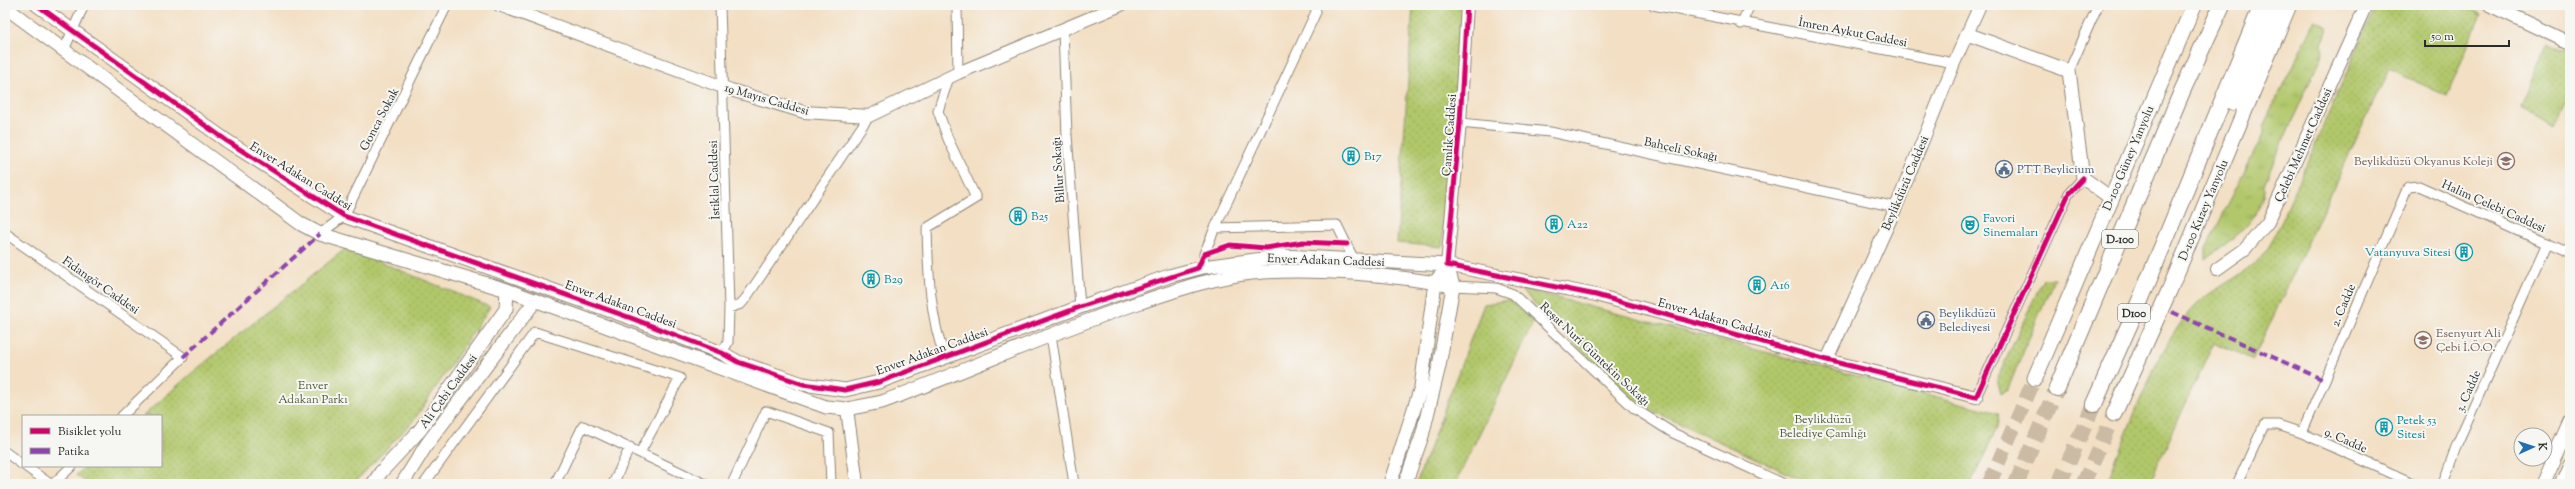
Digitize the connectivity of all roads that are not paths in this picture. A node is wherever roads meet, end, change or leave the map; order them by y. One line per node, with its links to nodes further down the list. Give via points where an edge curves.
1 (37, 5): 25 (main road, Enver Adakan Caddesi)
2 (84, 5): 25 (street)
3 (447, 5): 40 (street, Gonca Sokak)
4 (499, 5): 32 (street, 19 Mayıs Caddesi)
5 (720, 5): 32 (street, İstiklal Caddesi)
6 (957, 5): 31 (street)
7 (1121, 5): 24 (street, 19 Mayıs Caddesi)
8 (1316, 5): 42 (street, via 1316,12)
9 (1468, 5): 35 (street, Çamlık Caddesi)
10 (1658, 5): 23 (street, İmren Aykut Caddesi)
11 (1750, 5): 23 (street)
12 (1980, 5): 26 (street, Beylikdüzü Caddesi)
13 (2098, 5): 30 (street)
14 (2194, 5): 38 (main road, D-100 Güney Yanyolu)
15 (2212, 5): 33 (highway)
16 (2222, 5): 33 (highway, D-100)
17 (2262, 5): 41 (highway)
18 (2276, 5): 41 (highway, via 2213,152)
19 (2289, 5): 67 (main road, D-100 Kuzey Yanyolu, via 2169,291)
20 (2366, 5): 50 (street, Çelebi Mehmet Caddesi, via 2268,222 2245,248)
21 (2490, 5): 27 (main road)
22 (5, 7): 28 (main road, Enver Adakan Caddesi)
23 (1741, 24): 29 (street, İmren Aykut Caddesi)
24 (1063, 30): 31 (street, 19 Mayıs Caddesi); 55 (street, Billur Sokağı, via 1067,135)
25 (72, 32): 28 (street); 40 (main road, Enver Adakan Caddesi, via 227,142)
26 (1967, 34): 29 (street, Beylikdüzü Caddesi); 30 (main road)
27 (2570, 43)
28 (64, 50): 44 (main road, Enver Adakan Caddesi, via 301,224)
29 (1954, 64): 39 (street, Beylikdüzü Caddesi)
30 (2069, 71): 36 (main road)
31 (954, 75): 34 (street, 19 Mayıs Caddesi); 59 (street, via 938,111 948,139 976,198 928,228 928,268 940,344)
32 (723, 88): 34 (street, 19 Mayıs Caddesi, via 804,112); 56 (street, İstiklal Caddesi)
33 (2183, 89): 62 (highway, D-100)
34 (869, 116): 56 (street, via 746,298 741,304)
35 (1460, 123): 39 (street, Bahçeli Sokağı, via 1550,132); 48 (street, Çamlık Caddesi)
36 (2083, 178): 38 (main road); 64 (street, via 2069,193)
37 (2408, 187): 45 (street, Halim Çelebi Caddesi, via 2419,186); 70 (street, 2. Cadde)
38 (2111, 198): 61 (main road, D-100 Güney Yanyolu)
39 (1896, 208): 60 (street, Beylikdüzü Caddesi)
40 (344, 216): 44 (street, Gonca Sokak); 58 (main road, Enver Adakan Caddesi)
41 (2173, 222): 65 (highway, D100)
42 (1215, 228): 47 (street, via 1337,225); 49 (street, via 1204,254)
43 (5, 233): 68 (street, Fidangör Caddesi, via 183,357)
44 (320, 234): 53 (main road, Enver Adakan Caddesi)
45 (2547, 243): 46 (street, Halim Çelebi Caddesi); 95 (street, 3. Cadde, via 2457,444)
46 (2570, 254)
47 (1354, 260): 48 (main road, Enver Adakan Caddesi); 49 (main road, Enver Adakan Caddesi, via 1265,257)
48 (1447, 265): 51 (main road); 52 (main road); 60 (street, Enver Adakan Caddesi, via 1596,295)
49 (1203, 267): 55 (main road, Enver Adakan Caddesi)
50 (2217, 269)
51 (1435, 283): 52 (main road, Enver Adakan Caddesi); 57 (main road, Enver Adakan Caddesi, via 1318,272 1252,273 1188,286); 90 (main road, via 1421,387)
52 (1453, 286): 91 (main road, via 1431,404); 92 (street, Reşat Nuri Güntekin Sokağı, via 1496,288 1512,294 1635,409 1673,433)
53 (507, 290): 54 (main road, Enver Adakan Caddesi); 80 (main road, Ali Çebi Caddesi, via 506,309 420,430)
54 (535, 301): 66 (main road, Enver Adakan Caddesi, via 826,407); 81 (main road, Ali Çebi Caddesi, via 427,444)
55 (1080, 307): 59 (main road, Enver Adakan Caddesi)
56 (729, 308): 58 (street, İstiklal Caddesi, via 728,342)
57 (1051, 335): 66 (main road, Enver Adakan Caddesi, via 882,402); 89 (street)
58 (722, 353): 63 (main road, Enver Adakan Caddesi, via 738,362 803,384)
59 (945, 358): 63 (main road, Enver Adakan Caddesi, via 879,382)
60 (1827, 360): 64 (street, Enver Adakan Caddesi)
61 (2036, 378)
62 (2057, 388)
63 (845, 390): 66 (main road)
64 (1976, 397)
65 (2094, 404)
66 (847, 409): 88 (street)
67 (2114, 414)
68 (123, 415)
69 (2570, 421): 96 (main road)
70 (2302, 434): 93 (street, 9. Cadde, via 2278,425 2264,425); 94 (street, 9. Cadde)
71 (630, 447): 72 (street); 83 (street, via 583,426); 84 (street)
72 (641, 451): 82 (street, via 680,378 535,332); 85 (street)
73 (5, 452): 75 (street)
74 (2570, 463): 97 (main road)
75 (22, 464)
76 (27, 467): 78 (street)
77 (71, 467): 79 (street)
78 (50, 484)
79 (53, 484)
80 (373, 484)
81 (402, 484)
82 (424, 484)
83 (555, 484)
84 (613, 484)
85 (706, 484)
86 (732, 484): 87 (street, via 766,411 829,433)
87 (831, 484)
88 (857, 484)
89 (1074, 484)
90 (1390, 484)
91 (1404, 484)
92 (1784, 484)
93 (2237, 484)
94 (2415, 484)
95 (2443, 484)
96 (2542, 484)
97 (2561, 484)

